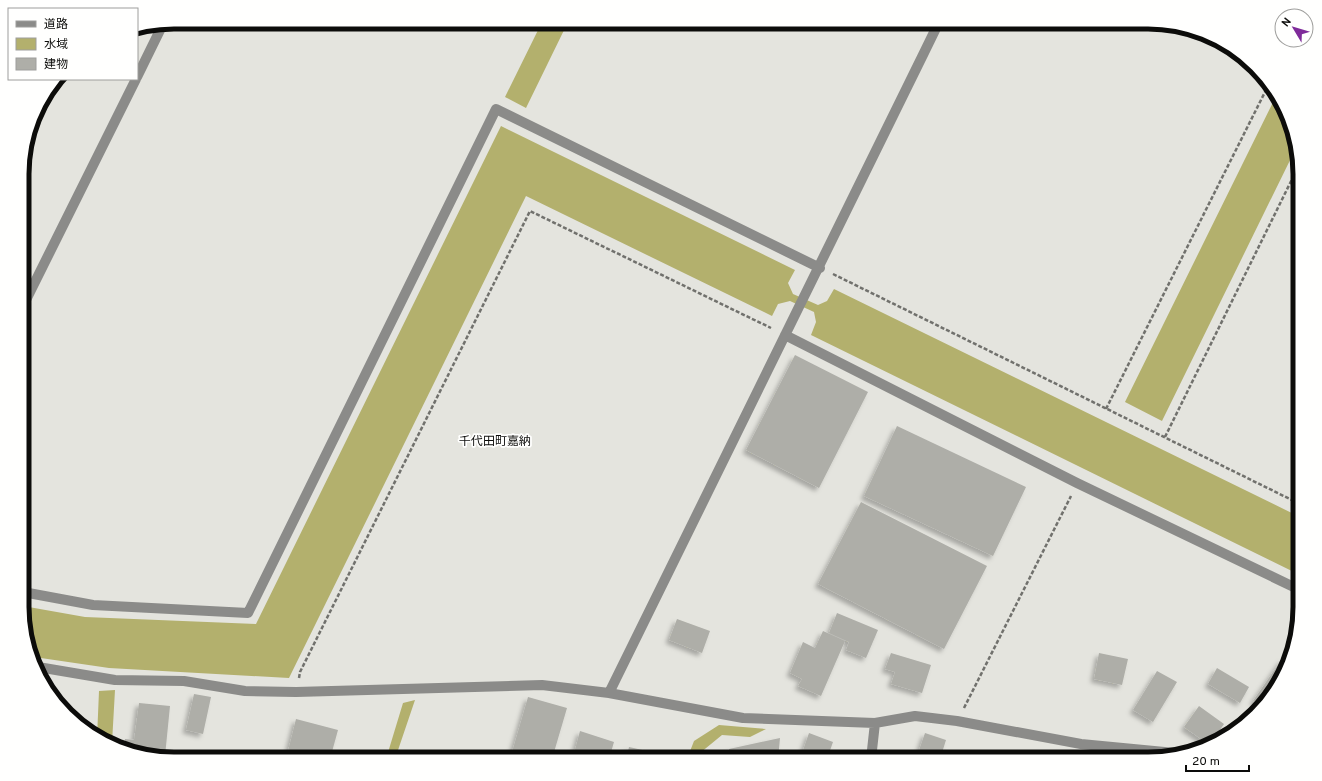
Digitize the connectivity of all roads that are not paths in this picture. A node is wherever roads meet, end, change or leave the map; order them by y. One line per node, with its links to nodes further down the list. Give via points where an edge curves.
1 (160, 29): 3 (street)
2 (936, 29): 5 (street)
3 (138, 74)
4 (135, 80): 6 (street)
5 (820, 268): 7 (street); 9 (street, via 496,109 248,613 93,605)
6 (29, 294)
7 (785, 335): 8 (street, via 1078,483); 11 (street)
8 (1293, 587)
9 (29, 593)
10 (42, 668): 11 (street, via 115,680 184,681 245,691 296,692 542,685)
11 (610, 693): 12 (street, via 743,718)
12 (875, 723): 13 (street); 14 (street, via 915,716 957,721 1081,744)
13 (872, 752)
14 (1156, 752)

